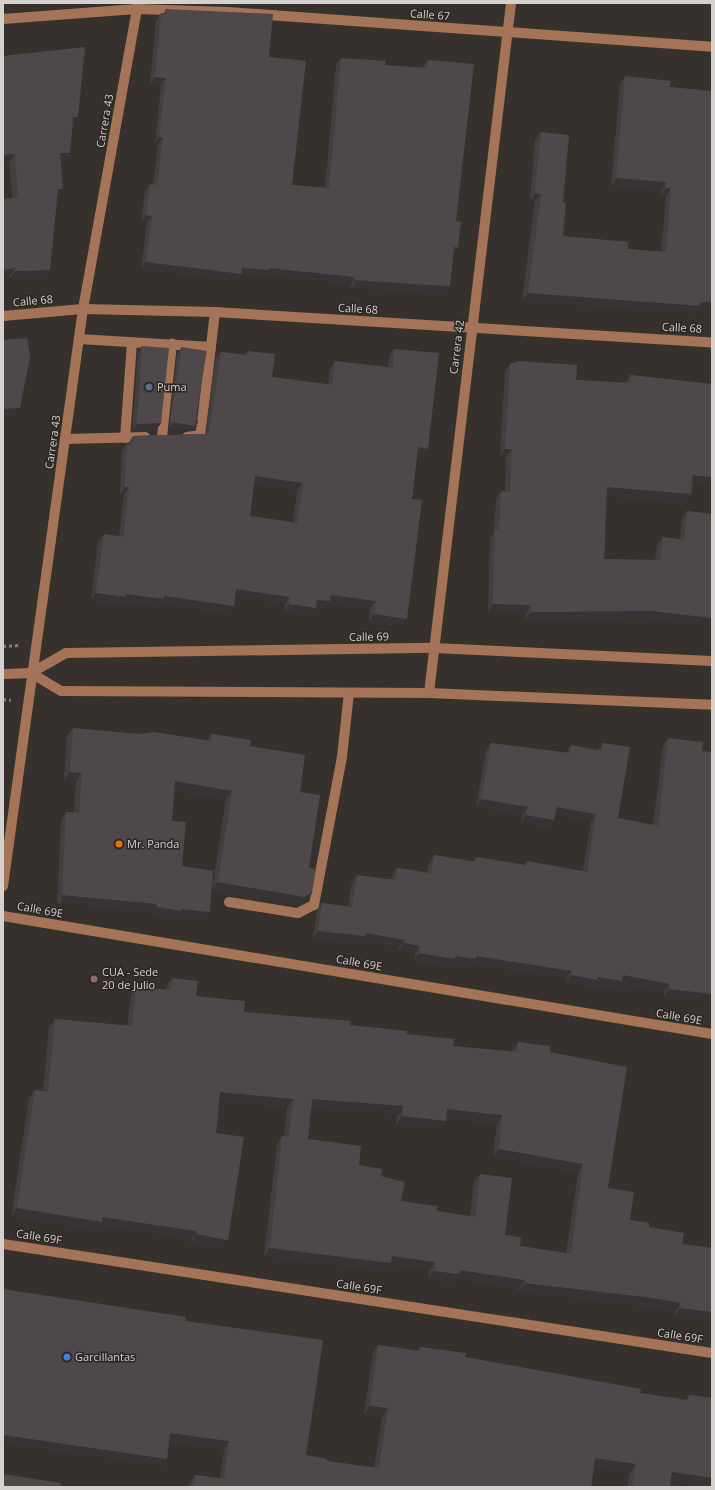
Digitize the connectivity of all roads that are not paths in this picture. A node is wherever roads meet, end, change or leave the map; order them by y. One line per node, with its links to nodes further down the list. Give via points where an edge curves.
1 (511, 3): 5 (street, Carrera 42)
2 (137, 6): 3 (street, Calle 67); 4 (street, Calle 67); 7 (street, Carrera 43)
3 (229, 8): 5 (street, Calle 67)
4 (3, 19)
5 (507, 33): 6 (street, Calle 67); 10 (street, Carrera 42)
6 (712, 47)
7 (83, 309): 8 (street, Calle 68); 9 (street, Calle 68); 11 (street, Carrera 43)
8 (215, 312): 10 (street, Calle 68); 15 (street)
9 (3, 316)
10 (472, 328): 13 (street, Calle 68); 19 (street, Carrera 42)
11 (79, 339): 12 (street); 18 (street, Carrera 43)
12 (132, 342): 14 (street); 17 (street)
13 (712, 342)
14 (172, 344): 15 (street); 16 (street)
15 (211, 347): 16 (street, via 201,431 193,437)
16 (170, 437): 17 (street)
17 (125, 438): 18 (street)
18 (66, 439): 21 (street, Carrera 43)
19 (434, 648): 20 (street, Calle 69); 21 (street, Calle 69, via 66,653); 24 (street, Carrera 42)
20 (712, 661)
21 (31, 673): 22 (street, Calle 69); 23 (street, via 61,692); 26 (street, Carrera 43)
22 (3, 674)
23 (349, 692): 24 (street); 27 (street, via 342,757 314,905 298,913)
24 (430, 693): 25 (street)
25 (712, 705)
26 (3, 886)
27 (229, 902)
28 (3, 916): 29 (street, Calle 69E)
29 (712, 1034)
30 (3, 1244): 31 (street, Calle 69F)
31 (712, 1353)

